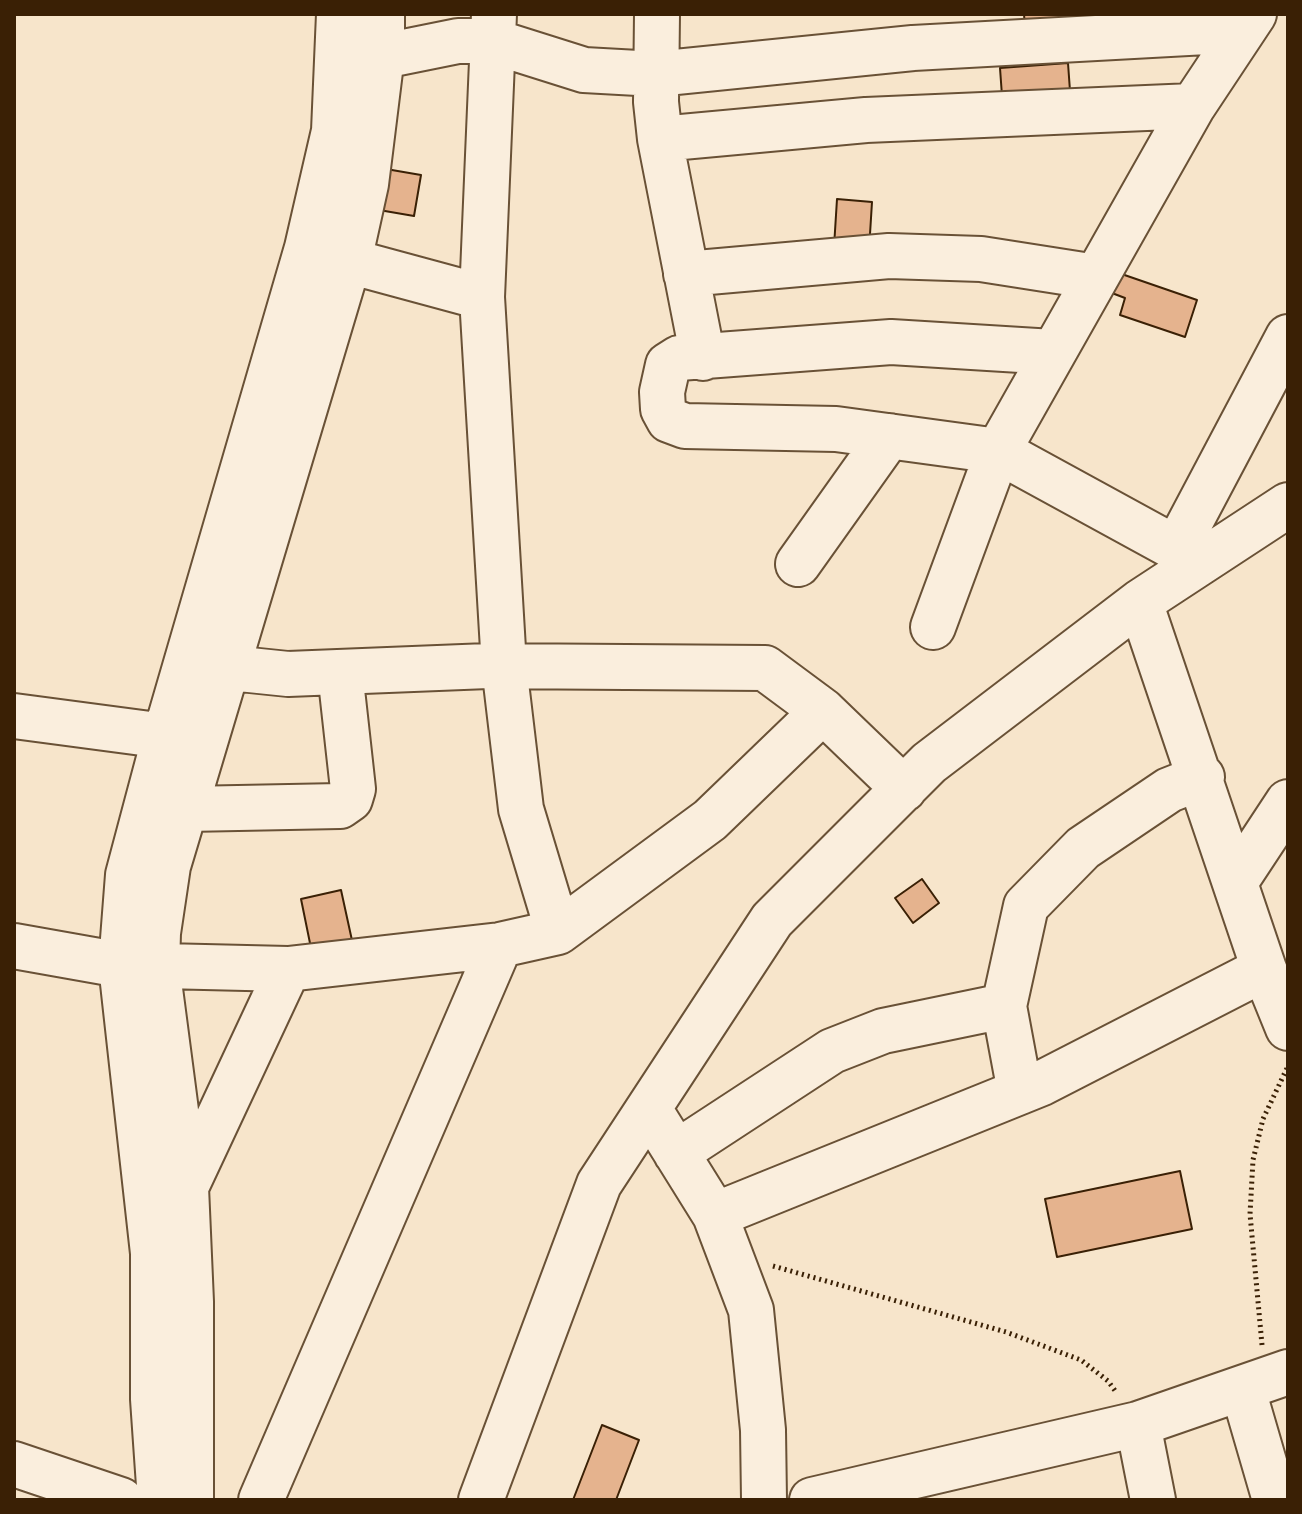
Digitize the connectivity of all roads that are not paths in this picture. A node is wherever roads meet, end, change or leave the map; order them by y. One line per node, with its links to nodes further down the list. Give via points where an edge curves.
1 (339, 14): 6 (street)
2 (657, 14): 7 (street)
3 (1248, 22): 7 (street); 8 (street)
4 (493, 27): 5 (street, via 458,41); 7 (street, via 584,70); 13 (street)
5 (382, 35): 6 (street); 10 (street, via 366,184)
6 (338, 66): 29 (street, via 334,131 307,248)
7 (656, 74): 9 (street)
8 (1193, 106): 9 (street, via 866,120); 12 (street)
9 (660, 139): 11 (street)
10 (349, 261): 13 (street); 25 (street)
11 (686, 274): 12 (street, via 889,256 981,259); 16 (street)
12 (1096, 277): 15 (street)
13 (482, 297): 24 (street)
14 (1288, 337): 20 (street)
15 (1053, 352): 16 (street, via 891,342); 18 (street)
16 (703, 358): 17 (street, via 679,358 668,365 662,392 669,420 685,426 836,429)
17 (889, 436): 18 (street); 21 (street)
18 (998, 451): 20 (street); 23 (street)
19 (1288, 505): 20 (street)
20 (1189, 556): 22 (street)
21 (798, 564)
22 (1140, 602): 30 (street); 31 (street, via 929,763)
23 (933, 627)
24 (504, 666): 26 (street); 27 (street, via 765,668); 35 (street, via 521,809)
25 (230, 668): 26 (street); 33 (street)
26 (340, 672): 33 (street, via 350,799 340,806)
27 (823, 711): 31 (street); 35 (street, via 710,820)
28 (14, 716): 29 (street)
29 (165, 736): 38 (street, via 128,875)
30 (1202, 777): 34 (street); 41 (street, via 1169,790 1083,848 1026,906)
31 (904, 789): 44 (street, via 772,920)
32 (1288, 802): 34 (street)
33 (187, 809): 38 (street, via 168,866 158,933)
34 (1236, 881): 40 (street)
35 (558, 932): 36 (street)
36 (500, 945): 39 (street); 55 (street)
37 (14, 946): 38 (street)
38 (139, 965): 39 (street); 46 (street); 53 (street)
39 (288, 969): 46 (street)
40 (1264, 969): 42 (street); 43 (street)
41 (1004, 1006): 43 (street); 45 (street, via 883,1031 832,1051)
42 (1288, 1028)
43 (1020, 1092): 47 (street)
44 (649, 1109): 45 (street); 56 (street, via 599,1184)
45 (676, 1153): 47 (street)
46 (186, 1187): 54 (street)
47 (723, 1235): 57 (street, via 751,1310)
48 (1266, 1381): 49 (street); 60 (street)
49 (1138, 1424): 51 (street); 59 (street)
50 (14, 1464): 52 (street)
51 (949, 1484): 58 (street)
52 (121, 1500)
53 (160, 1500)
54 (191, 1500)
55 (261, 1500)
56 (481, 1500)
57 (764, 1500)
58 (812, 1500)
59 (1153, 1500)
60 (1275, 1500)

